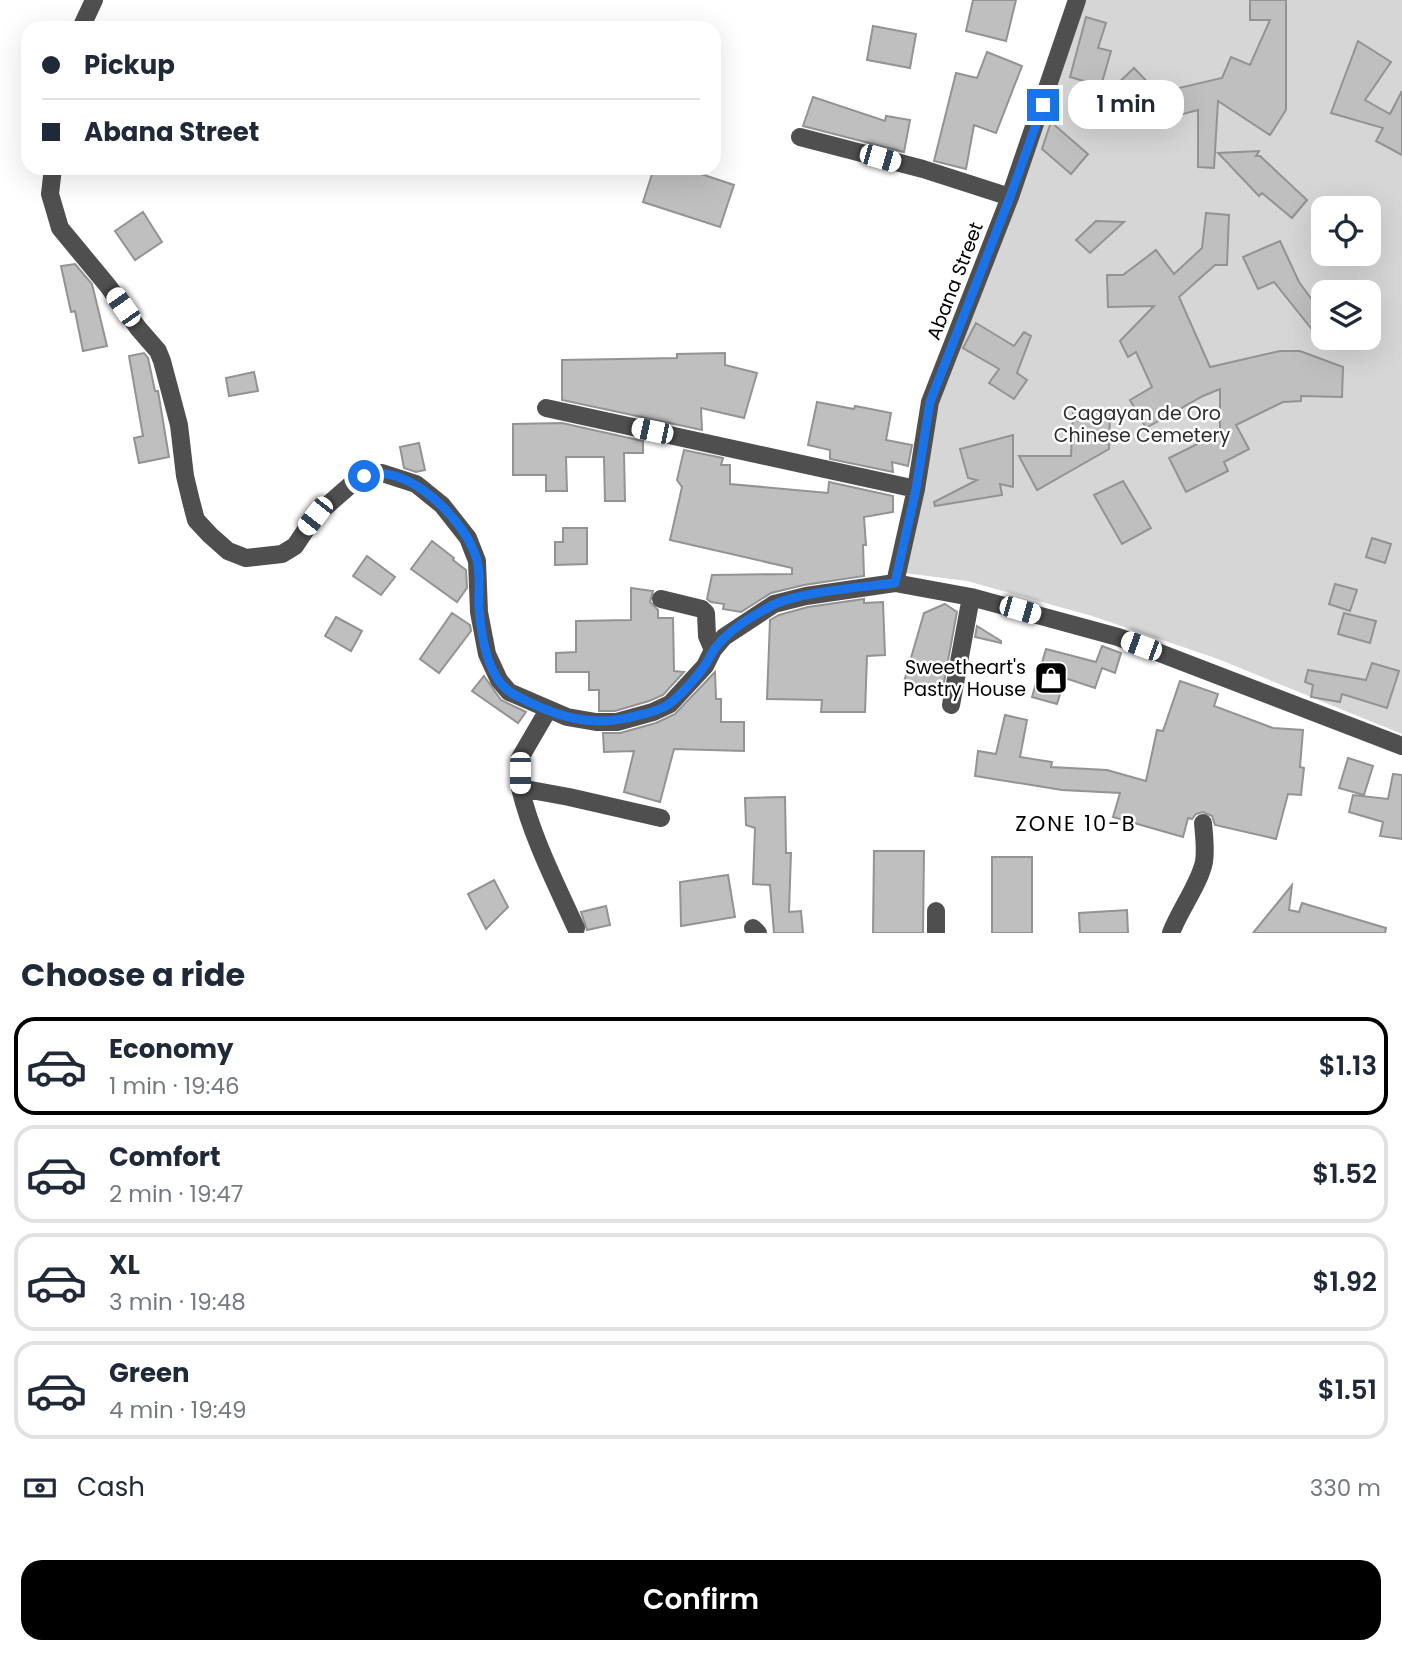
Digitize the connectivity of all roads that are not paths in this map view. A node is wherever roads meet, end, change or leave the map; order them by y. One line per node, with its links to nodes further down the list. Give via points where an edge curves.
1 (94, 0): 3 (street)
2 (1077, 0): 6 (street, Abana Street)
3 (84, 21)
4 (800, 137): 6 (street)
5 (52, 175): 14 (street, via 50,194 60,228 158,351 179,425 196,520 209,535 228,551 246,558 282,554 295,546 315,516 355,481 382,473 416,484 442,505 468,538 477,561 487,654 499,680 509,692)
6 (1010, 197): 8 (street, Abana Street, via 930,402)
7 (546, 408): 8 (street)
8 (916, 489): 9 (street, Abana Street)
9 (895, 583): 10 (street); 12 (street, via 774,604 741,624)
10 (971, 597): 13 (street); 15 (street, via 1118,637)
11 (661, 599): 12 (street, via 702,609)
12 (713, 650): 14 (street, via 705,666 670,704 653,712 617,722 596,722)
13 (951, 705)
14 (548, 710): 16 (street, via 520,758)
15 (1402, 746)
16 (520, 788): 17 (street); 20 (street, via 536,839)
17 (661, 818)
18 (1203, 822): 22 (street, via 1203,866)
19 (936, 911): 21 (street)
20 (576, 928)
21 (936, 933)
22 (1171, 933)

